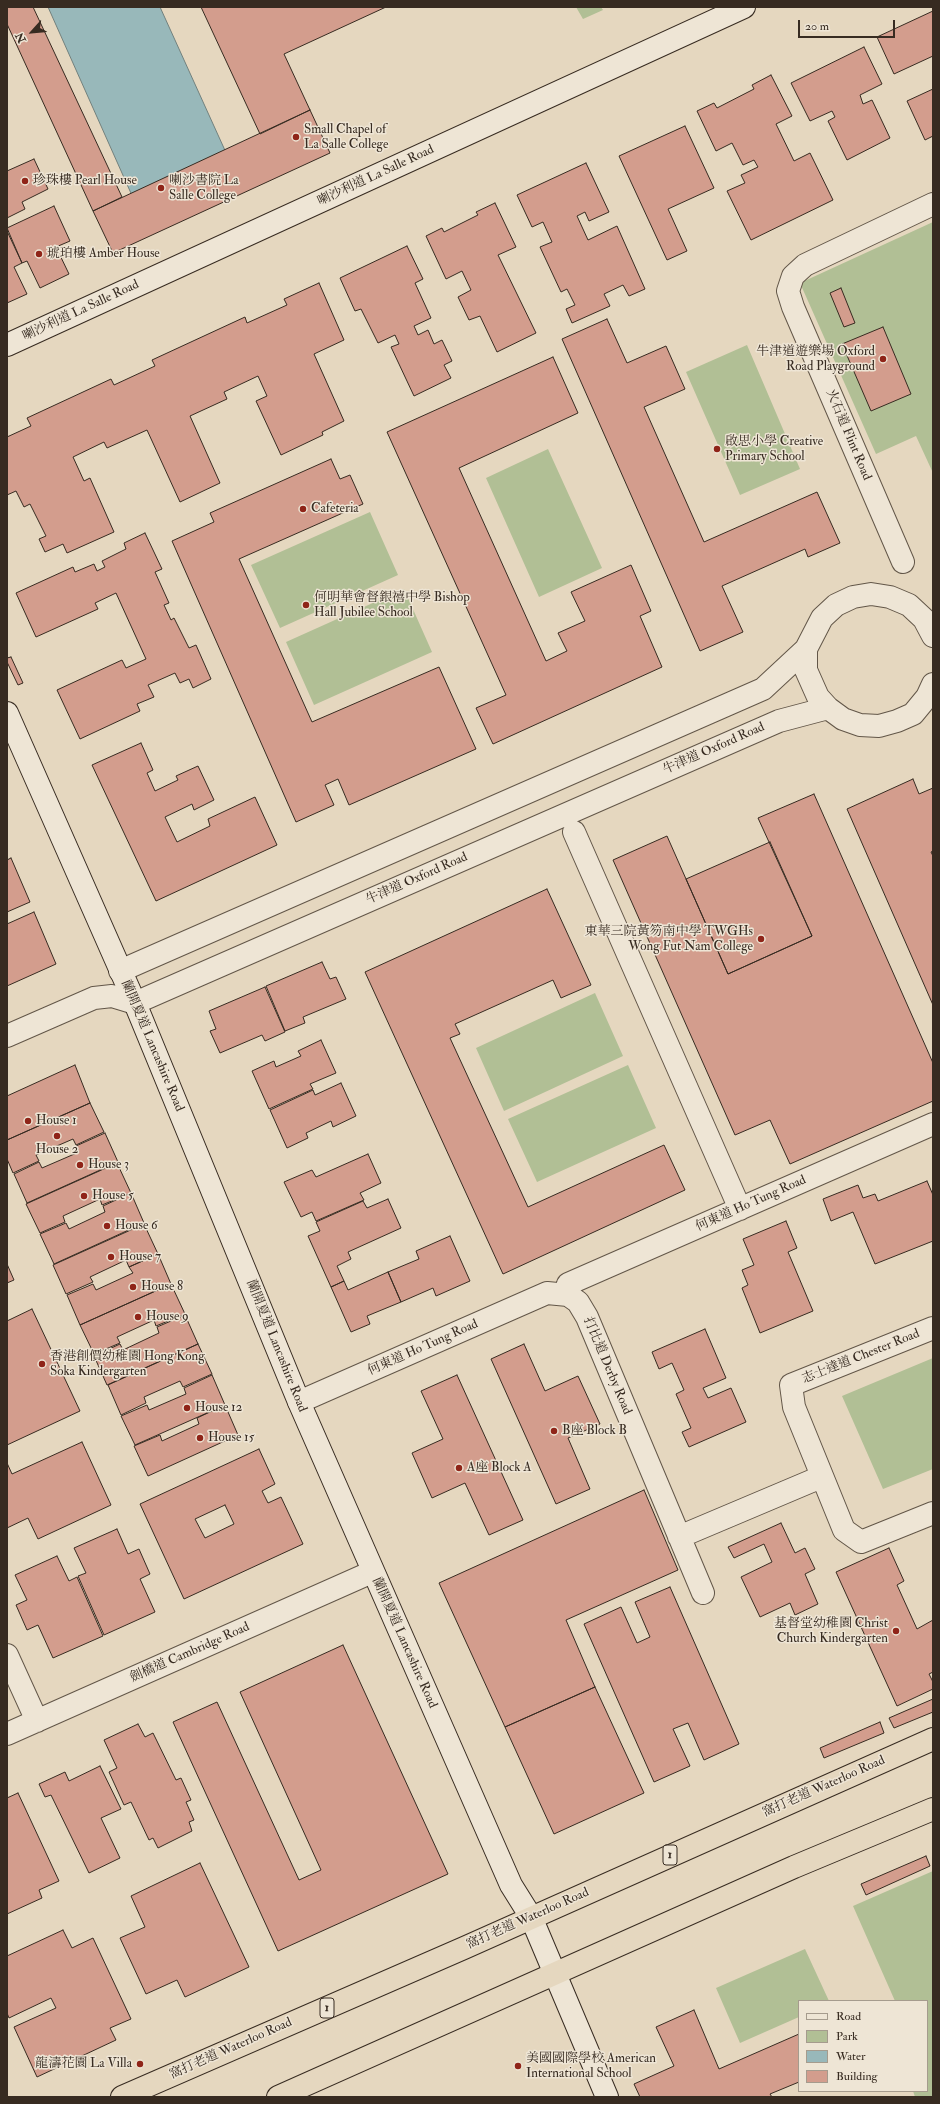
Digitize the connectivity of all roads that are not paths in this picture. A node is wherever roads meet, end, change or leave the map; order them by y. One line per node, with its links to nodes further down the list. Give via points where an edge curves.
1 (744, 7): 3 (street, 喇沙利道 La Salle Road)
2 (933, 204): 4 (street, 火石道 Flint Road, via 805,265 793,276 788,291)
3 (7, 345)
4 (902, 562)
5 (933, 636): 6 (street, via 924,619 909,605 890,597 871,594 853,597 836,605 822,618)
6 (806, 649): 9 (street, via 806,670 812,685); 13 (street, via 763,689)
7 (933, 684): 11 (street, via 927,697)
8 (933, 705): 11 (street)
9 (828, 708): 11 (street, via 843,719 860,725 879,726 897,722); 14 (street, 牛津道 Oxford Road, via 779,721)
10 (7, 713): 13 (street, 蘭開夏道 Lancashire Road)
11 (913, 714)
12 (574, 832): 17 (street)
13 (120, 971): 14 (street, 蘭開夏道 Lancashire Road)
14 (135, 1003): 15 (street, via 112,996 94,998); 21 (street, 蘭開夏道 Lancashire Road)
15 (7, 1036)
16 (933, 1124): 17 (street, 何東道 Ho Tung Road)
17 (740, 1209): 18 (street, 何東道 Ho Tung Road)
18 (568, 1284)
19 (547, 1293): 21 (street, 何東道 Ho Tung Road); 24 (street, 打比道 Derby Road, via 568,1295 578,1302 587,1317)
20 (933, 1328): 22 (street, 志士達道 Chester Road, via 791,1385 794,1407)
21 (299, 1402): 25 (street, 蘭開夏道 Lancashire Road)
22 (821, 1477): 23 (street, 志士達道 Chester Road, via 844,1530 861,1542); 24 (street)
23 (933, 1513)
24 (679, 1537): 26 (street, 打比道 Derby Road)
25 (372, 1572): 28 (street, 劍橋道 Cambridge Road); 32 (street, 蘭開夏道 Lancashire Road, via 511,1885)
26 (703, 1593)
27 (7, 1655): 28 (street)
28 (37, 1721): 29 (street, 劍橋道 Cambridge Road)
29 (7, 1734)
30 (933, 1739): 32 (highway, 窩打老道 Waterloo Road / 1)
31 (933, 1809): 33 (highway, via 794,1867)
32 (531, 1917): 33 (street, 蘭開夏道 Lancashire Road); 34 (highway, 窩打老道 Waterloo Road / 1)
33 (555, 1974): 35 (highway); 36 (street, 蘭開夏道 Lancashire Road)
34 (122, 2097)
35 (278, 2097)
36 (607, 2097)

